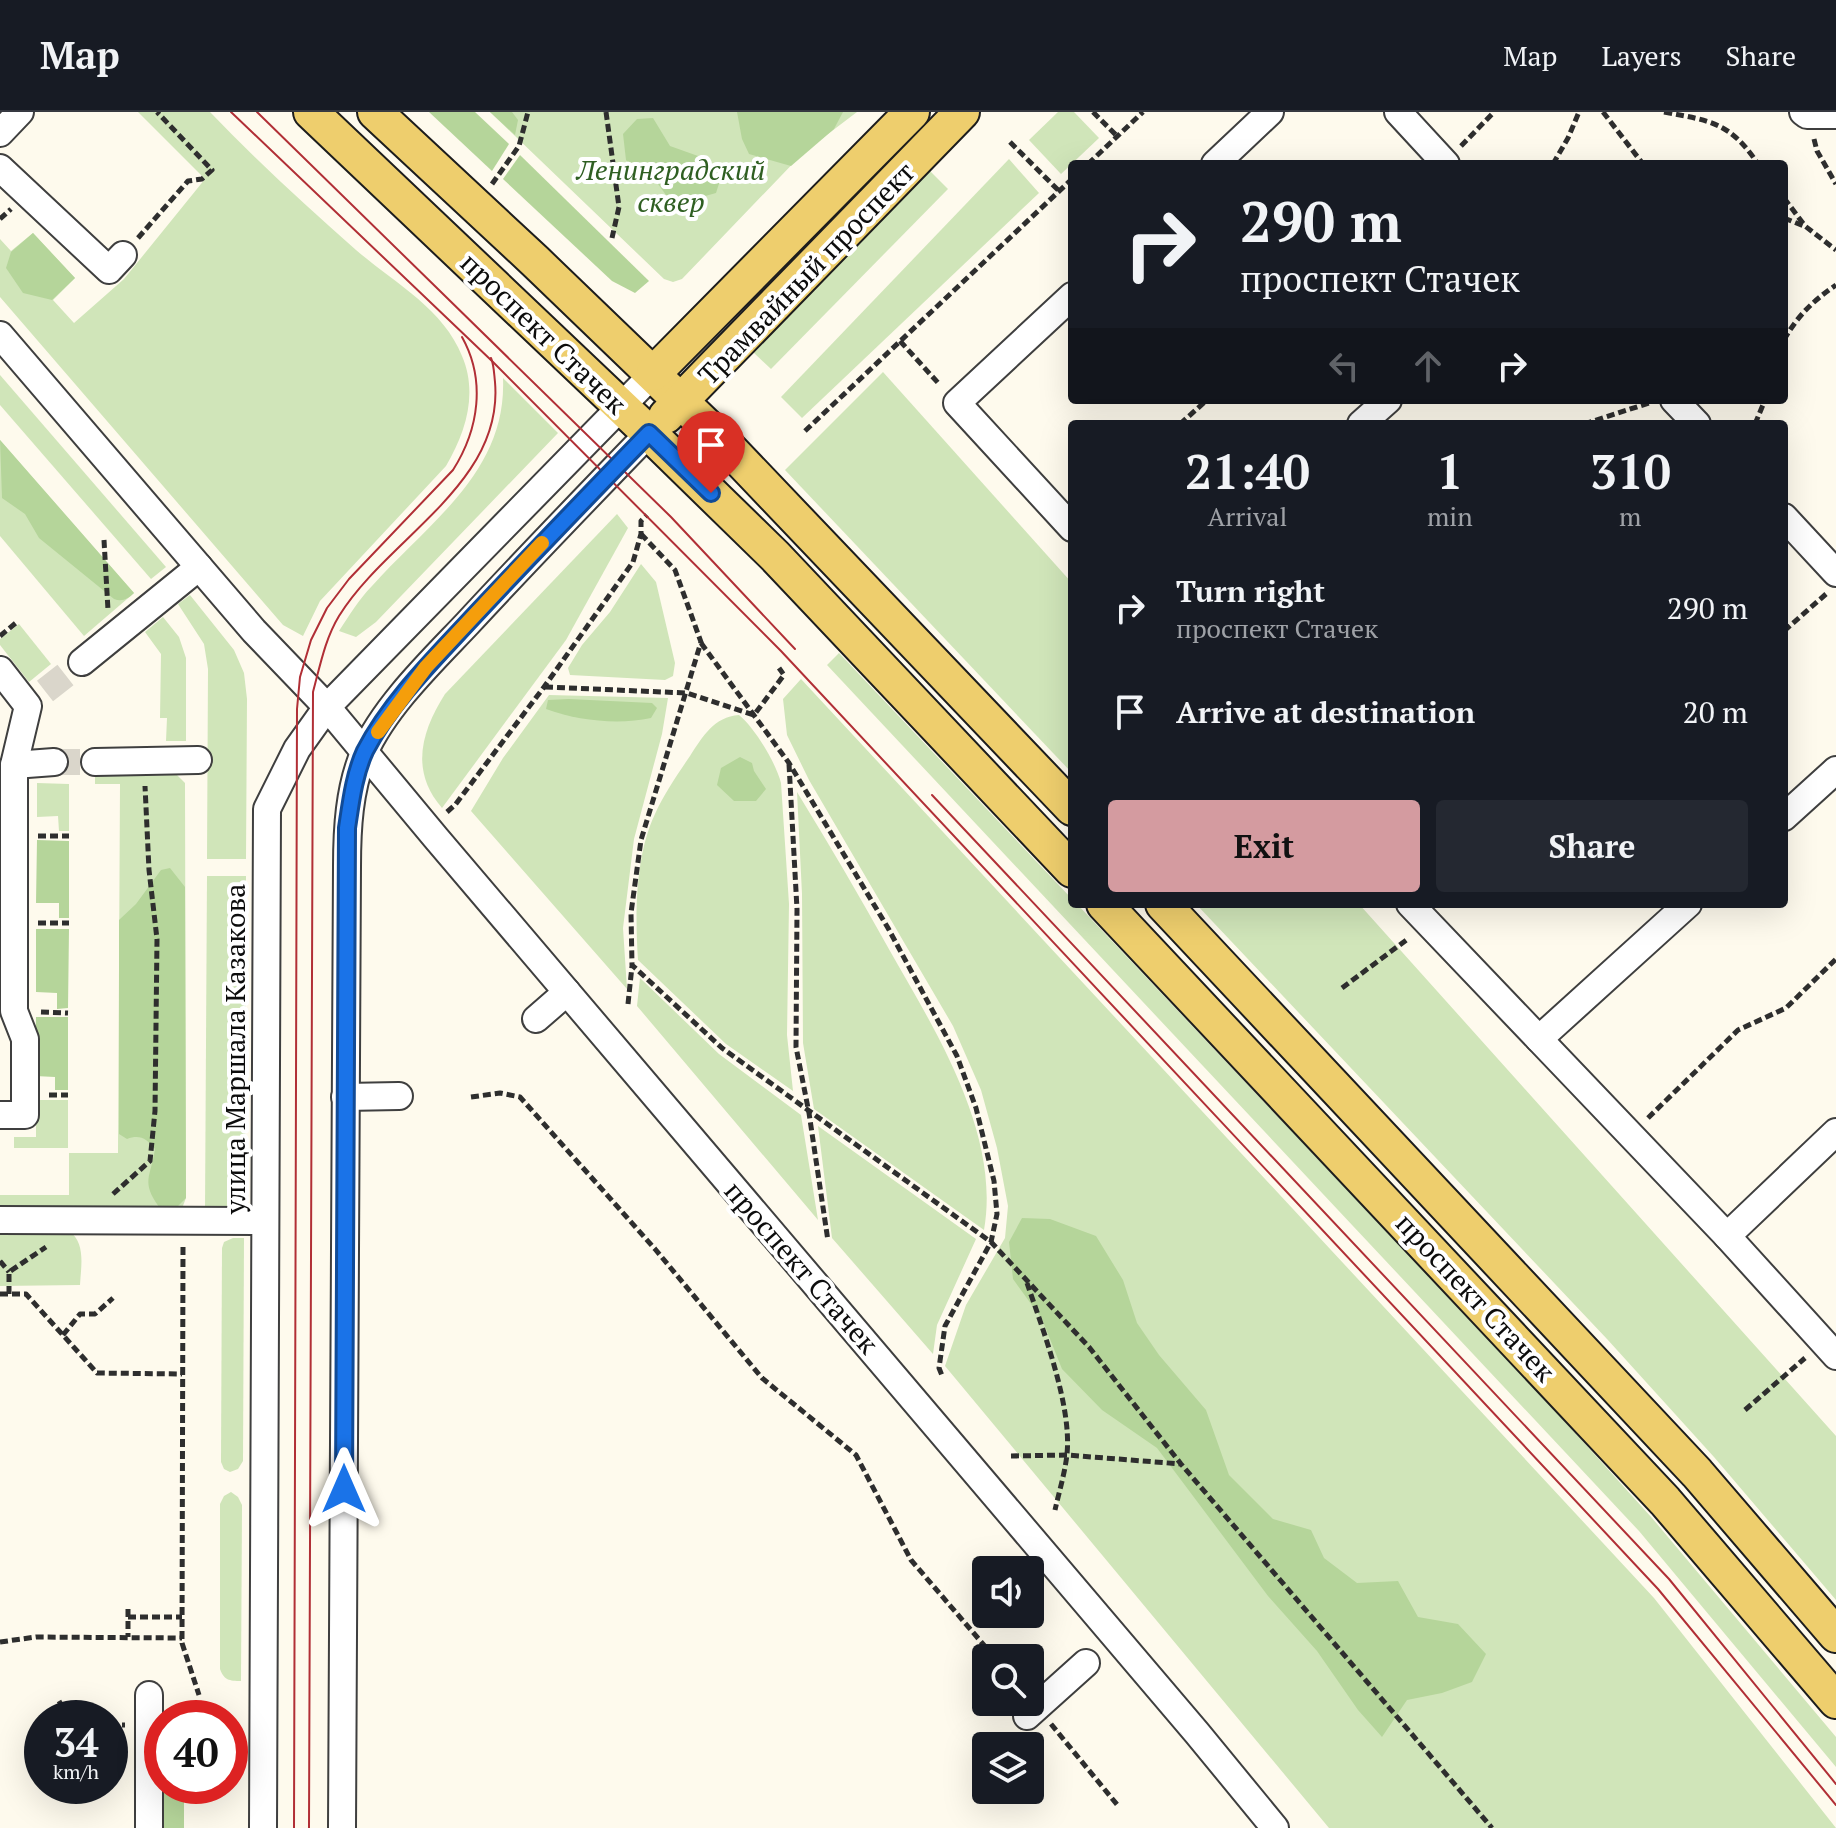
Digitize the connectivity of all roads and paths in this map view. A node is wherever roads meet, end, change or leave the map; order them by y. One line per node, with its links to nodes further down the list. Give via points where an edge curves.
1 (20, 112): 19 (street)
2 (157, 112): 39 (path, via 212,170 202,179 188,181)
3 (311, 112): 52 (main road, проспект Стачек)
4 (375, 112): 45 (main road, проспект Стачек)
5 (528, 112): 32 (path, via 519,146)
6 (606, 112): 37 (path, via 619,207)
7 (912, 112): 45 (main road, Трамвайный проспект)
8 (962, 112): 46 (main road, Трамвайный проспект)
9 (1093, 112): 20 (path)
10 (1143, 112): 20 (path)
11 (1270, 112): 23 (street)
12 (1398, 112): 24 (street)
13 (1494, 112): 25 (path)
14 (1579, 112): 26 (path)
15 (1603, 112): 27 (path)
16 (1664, 112): 28 (path, via 1729,130)
17 (1805, 113): 18 (street); 31 (path, via 1817,151)
18 (1836, 115)
19 (0, 133)
20 (1117, 136): 22 (path)
21 (1010, 142): 33 (path)
22 (1092, 160)
23 (1219, 160)
24 (1443, 160)
25 (1449, 160)
26 (1555, 160)
27 (1640, 160)
28 (1755, 160)
29 (0, 168): 39 (street, via 109,270)
30 (1068, 183): 33 (path)
31 (1836, 184)
32 (491, 185)
33 (1059, 191): 44 (path)
34 (1788, 203): 36 (path)
35 (1788, 220): 36 (path)
36 (1805, 226): 38 (path)
37 (612, 238)
38 (1836, 250)
39 (123, 255)
40 (1836, 285): 42 (path, via 1804,310)
41 (1068, 300): 47 (street)
42 (1788, 334)
43 (0, 335): 64 (street, проспект Стачек)
44 (900, 341): 47 (path); 57 (path)
45 (654, 373): 46 (main road, проспект Стачек); 52 (street, Трамвайный проспект)
46 (681, 401): 58 (main road, Трамвайный проспект); 87 (main road, проспект Стачек)
47 (957, 403): 61 (street)
48 (1202, 404): 53 (path)
49 (1384, 404): 54 (street)
50 (1645, 404): 55 (path)
51 (1678, 404): 56 (street)
52 (620, 406): 58 (main road, проспект Стачек); 77 (street, улица Маршала Казакова)
53 (1184, 420)
54 (1366, 420)
55 (1596, 420)
56 (1693, 420)
57 (805, 431)
58 (649, 433): 79 (street, via 426,667); 90 (main road, проспект Стачек, via 775,556)
59 (647, 515): 62 (path)
60 (1788, 521): 65 (street)
61 (1068, 524)
62 (641, 534): 71 (path, via 675,570); 75 (path, via 633,562)
63 (104, 540): 70 (path)
64 (199, 567): 70 (street); 77 (street, проспект Стачек)
65 (1836, 573)
66 (1836, 586): 68 (path)
67 (17, 622): 69 (path)
68 (1788, 628)
69 (0, 636)
70 (110, 639): 72 (street)
71 (701, 642): 76 (path); 78 (path)
72 (82, 662)
73 (779, 668): 78 (path, via 784,675)
74 (0, 670): 85 (street, via 37,699)
75 (544, 687): 76 (path); 88 (path)
76 (687, 693): 78 (path); 97 (path, via 641,840 631,913)
77 (327, 707): 79 (street, проспект Стачек); 114 (street, улица Маршала Казакова, via 297,749 267,809)
78 (754, 715): 84 (path)
79 (365, 752): 99 (street, проспект Стачек); 105 (street, via 353,785 347,828)
80 (198, 760): 81 (street)
81 (130, 761): 83 (street); 112 (path, via 147,789 157,939 155,1111 150,1161)
82 (54, 762): 85 (street)
83 (95, 762)
84 (789, 763): 107 (path, via 797,909 796,1047); 117 (path, via 957,1056 994,1181 997,1214)
85 (14, 765): 101 (street)
86 (1836, 770): 89 (street)
87 (1068, 804)
88 (451, 809)
89 (1788, 813)
90 (1068, 866)
91 (1108, 908): 148 (main road, проспект Стачек, via 1625,1457)
92 (1167, 908): 139 (main road, проспект Стачек, via 1697,1473)
93 (1414, 908): 103 (street)
94 (1684, 908): 103 (street)
95 (1412, 935): 98 (path)
96 (1836, 959): 110 (path, via 1786,1008 1738,1030)
97 (632, 965): 100 (path); 107 (path, via 722,1048)
98 (1342, 988)
99 (567, 992): 102 (street); 154 (street, проспект Стачек)
100 (628, 1004)
101 (7, 1014): 108 (street, via 25,1039 25,1115)
102 (536, 1019)
103 (1539, 1039): 110 (street)
104 (399, 1096): 105 (street)
105 (345, 1097): 153 (street)
106 (471, 1097): 143 (path, via 520,1097 762,1378 856,1455 911,1560)
107 (809, 1113): 116 (path); 117 (path)
108 (0, 1115)
109 (1836, 1132): 115 (street)
110 (1630, 1136): 115 (street)
111 (0, 1220): 112 (street)
112 (84, 1221): 113 (street); 119 (path)
113 (201, 1221): 114 (street); 127 (path, via 183,1242)
114 (265, 1221): 152 (street, улица Маршала Казакова)
115 (1727, 1236): 125 (street)
116 (828, 1241)
117 (991, 1242): 120 (path); 128 (path, via 945,1326 939,1368)
118 (0, 1261): 119 (path)
119 (9, 1272): 122 (path)
120 (1025, 1279): 130 (path, via 1058,1387); 132 (path, via 1089,1347)
121 (0, 1294): 122 (path)
122 (9, 1294): 124 (path, via 26,1294)
123 (113, 1298): 124 (path, via 95,1314 80,1314)
124 (63, 1335): 127 (path, via 97,1373)
125 (1836, 1356)
126 (1805, 1357): 129 (path)
127 (182, 1374): 138 (path)
128 (943, 1378)
129 (1745, 1410)
130 (1067, 1455): 131 (path); 132 (path); 133 (path)
131 (1011, 1456)
132 (1181, 1464): 155 (path)
133 (1055, 1510)
134 (128, 1609): 136 (path)
135 (148, 1609): 137 (path)
136 (128, 1617): 137 (path); 140 (path)
137 (148, 1617): 138 (path)
138 (182, 1617): 141 (path)
139 (1836, 1635)
140 (128, 1637): 141 (path); 142 (path)
141 (182, 1638): 146 (path)
142 (0, 1642)
143 (983, 1644)
144 (1086, 1663): 147 (street)
145 (149, 1695): 151 (street)
146 (199, 1695)
147 (1044, 1701)
148 (1836, 1701)
149 (1036, 1716): 150 (path)
150 (1119, 1807)
151 (149, 1828)
152 (263, 1828)
153 (342, 1828)
154 (1275, 1828)
155 (1492, 1828)

